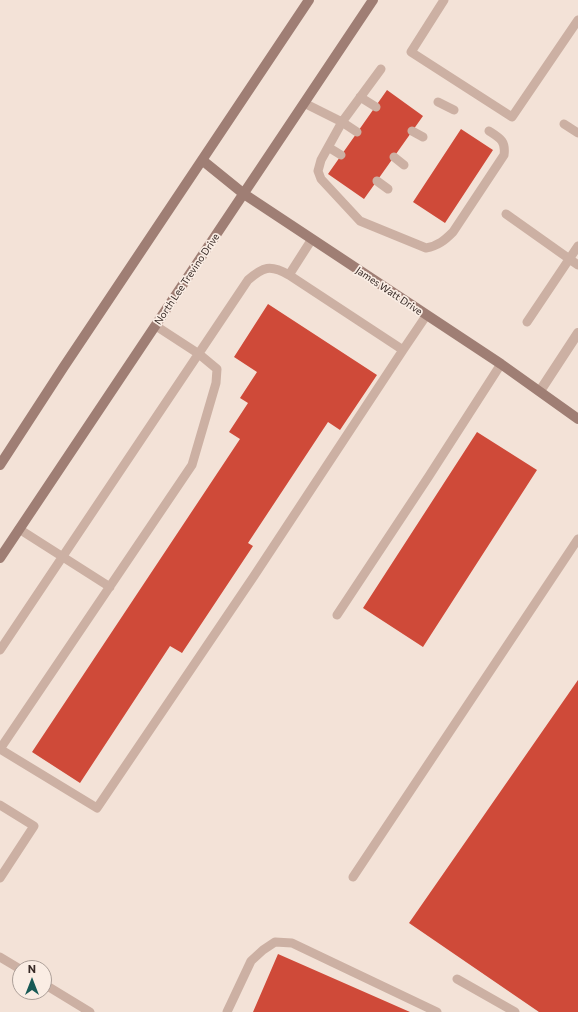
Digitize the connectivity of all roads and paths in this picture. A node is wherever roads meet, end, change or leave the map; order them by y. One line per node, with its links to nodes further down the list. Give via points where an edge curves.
1 (309, 0): 21 (main road)
2 (373, 0): 8 (main road, North Lee Trevino Drive)
3 (444, 0): 4 (lane, via 411,52 512,117)
4 (578, 20)
5 (381, 69): 6 (lane)
6 (360, 97): 9 (lane); 11 (lane)
7 (438, 102): 10 (lane)
8 (304, 103): 11 (lane); 25 (main road, North Lee Trevino Drive)
9 (376, 107)
10 (454, 110)
11 (342, 122): 15 (lane); 18 (lane)
12 (564, 124): 16 (lane)
13 (412, 131): 17 (lane)
14 (489, 131): 18 (lane, via 504,142 504,155 453,232 434,246 426,248 360,220 331,191 318,171)
15 (357, 132)
16 (578, 133)
17 (423, 137)
18 (328, 147): 19 (lane)
19 (340, 155)
20 (394, 157): 22 (lane)
21 (202, 160): 25 (main road, James Watt Drive); 41 (main road)
22 (404, 165)
23 (376, 181): 24 (lane)
24 (388, 188)
25 (244, 194): 27 (main road, James Watt Drive); 34 (main road, North Lee Trevino Drive)
26 (506, 214): 29 (lane)
27 (312, 239): 31 (lane); 32 (main road, James Watt Drive)
28 (578, 246): 29 (lane)
29 (569, 259): 30 (lane); 33 (lane)
30 (578, 265)
31 (289, 275): 36 (lane); 37 (lane, via 279,269 258,271 248,280)
32 (426, 316): 36 (lane); 38 (main road, James Watt Drive)
33 (527, 322)
34 (156, 326): 37 (lane); 42 (main road, North Lee Trevino Drive)
35 (578, 333): 39 (street)
36 (403, 350): 49 (lane, via 250,583 97,808)
37 (199, 354): 44 (lane); 46 (lane, via 217,369 216,382 192,465)
38 (501, 364): 39 (main road, James Watt Drive); 47 (lane)
39 (540, 391): 40 (main road, James Watt Drive)
40 (578, 419)
41 (0, 465)
42 (20, 529): 44 (lane); 45 (main road, North Lee Trevino Drive)
43 (578, 539): 51 (lane)
44 (63, 556): 46 (lane); 48 (lane)
45 (0, 558)
46 (110, 587): 49 (lane)
47 (337, 615)
48 (0, 650)
49 (0, 749)
50 (0, 805): 52 (lane, via 34,826)
51 (353, 877)
52 (0, 878)
53 (0, 957): 54 (lane)
54 (12, 964)
55 (457, 978): 60 (lane)
56 (52, 989): 57 (lane)
57 (90, 1012)
58 (227, 1012): 59 (lane, via 251,961 275,942 292,943)
59 (437, 1012)
60 (516, 1012)

